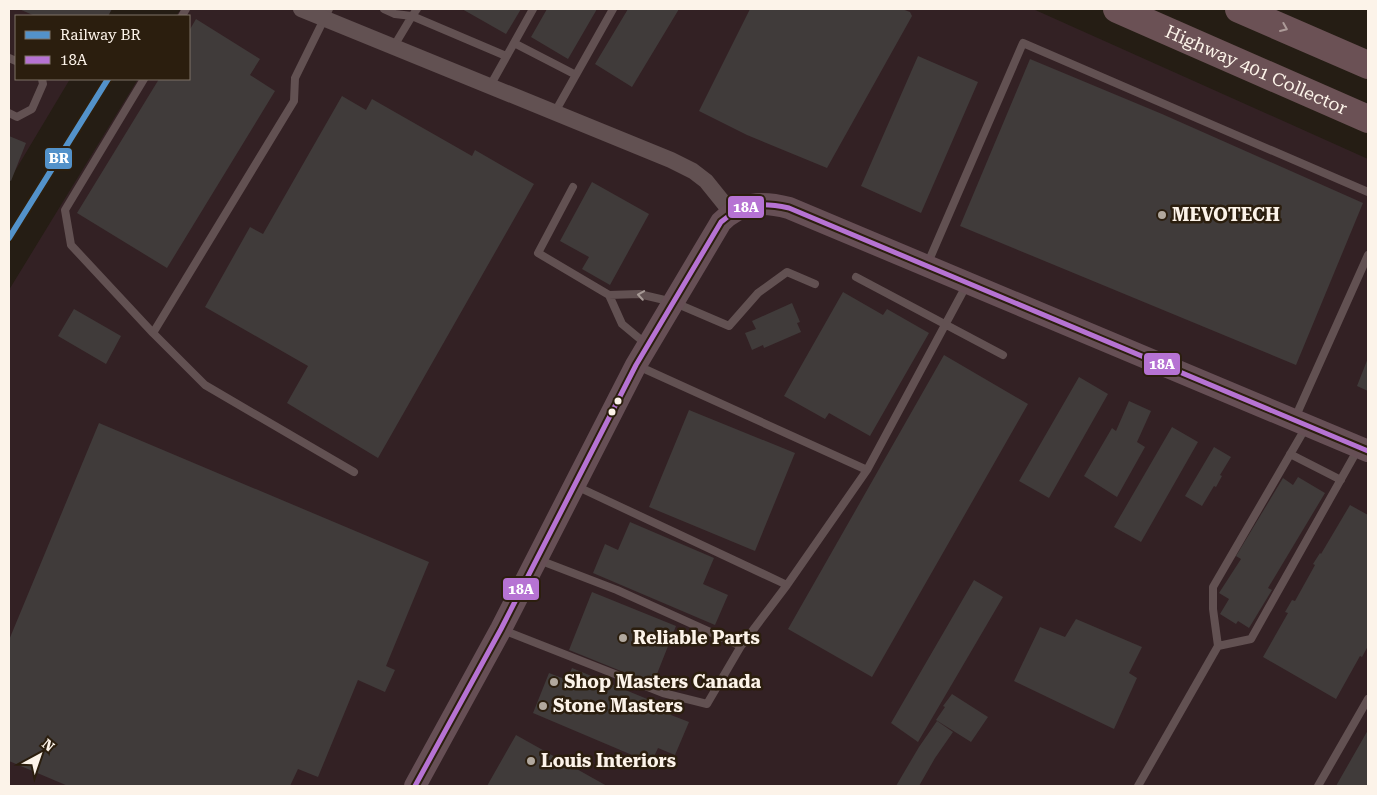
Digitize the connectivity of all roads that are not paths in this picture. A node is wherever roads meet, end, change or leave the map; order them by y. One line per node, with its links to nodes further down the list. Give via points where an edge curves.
1 (301, 9): 8 (street)
2 (384, 9): 9 (lane)
3 (417, 9): 9 (lane)
4 (533, 9): 10 (lane)
5 (613, 9): 14 (lane)
6 (1117, 9): 20 (highway, Highway 401 Collector)
7 (1239, 9): 13 (highway, one-way to 13)
8 (326, 13): 11 (street); 32 (lane, via 295,78 294,101)
9 (412, 16): 11 (lane); 12 (lane)
10 (514, 43): 12 (lane); 14 (lane)
11 (394, 46): 17 (street)
12 (506, 56): 17 (lane)
13 (1368, 65)
14 (576, 75): 18 (lane)
15 (42, 80): 19 (lane, via 32,109 17,117)
16 (143, 80): 32 (lane, via 65,210 71,245)
17 (490, 86): 18 (street)
18 (555, 112): 23 (street, via 693,171 706,181)
19 (9, 113)
20 (1368, 119)
21 (573, 187): 29 (lane, via 538,254)
22 (1368, 192): 25 (lane, via 1023,43)
23 (731, 212): 25 (street, via 751,205 772,204 789,208); 30 (street, via 721,222)
24 (1368, 255): 36 (lane)
25 (926, 266): 27 (street)
26 (856, 277): 31 (lane)
27 (968, 283): 31 (lane); 36 (street)
28 (814, 284): 30 (lane, via 787,272 758,293 730,326)
29 (609, 295): 30 (lane, one-way to 29, via 638,294); 33 (lane, via 622,324)
30 (673, 302): 33 (street)
31 (946, 324): 34 (lane); 39 (lane)
32 (152, 334): 40 (lane, via 204,385)
33 (648, 345): 35 (street)
34 (1003, 354)
35 (636, 365): 39 (lane); 42 (street)
36 (1301, 423): 37 (street); 38 (lane)
37 (1364, 449): 41 (lane)
38 (1290, 454): 41 (lane); 47 (lane, via 1213,587)
39 (867, 470): 44 (lane)
40 (354, 472)
41 (1341, 480): 47 (lane, via 1251,639)
42 (575, 485): 43 (street); 44 (lane)
43 (537, 560): 45 (street); 46 (lane, via 617,590)
44 (787, 585): 46 (lane)
45 (502, 629): 46 (lane, via 663,693 707,704); 49 (street)
46 (740, 646)
47 (1218, 646): 50 (lane)
48 (1368, 699): 51 (lane)
49 (415, 786)
50 (1138, 786)
51 (1318, 786)

